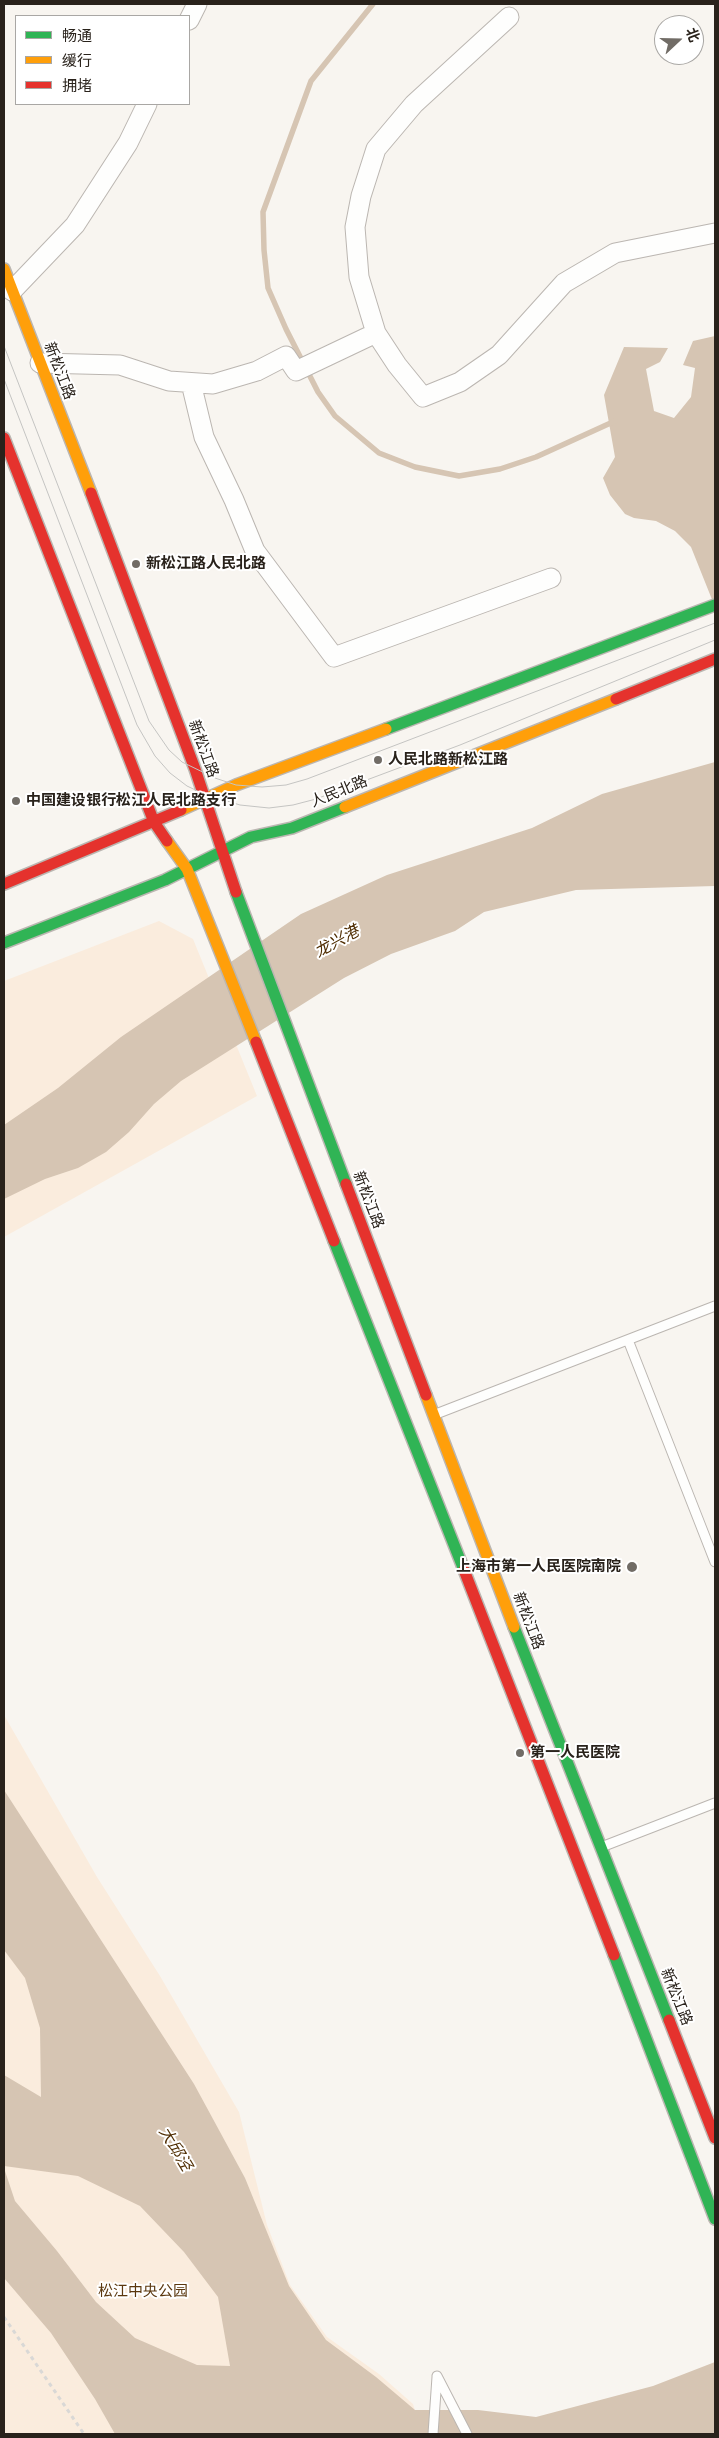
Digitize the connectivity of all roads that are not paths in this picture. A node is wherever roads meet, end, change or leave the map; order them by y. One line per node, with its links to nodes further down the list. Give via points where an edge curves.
1 (197, 4): 3 (street)
2 (509, 17): 8 (street, via 414,104 376,149 355,227 359,277)
3 (190, 18)
4 (147, 105): 7 (street, via 128,143 76,225)
5 (715, 233): 8 (street, via 615,253 564,283 499,355 460,382 423,397)
6 (4, 269): 7 (main road, 新松江路)
7 (12, 291): 9 (main road, 新松江路)
8 (376, 333): 10 (street, via 296,371 286,356 257,371 213,384)
9 (40, 363): 10 (street, via 120,365 169,382); 15 (main road, 新松江路, via 122,570)
10 (191, 383): 12 (street, via 204,437 255,551 334,657)
11 (4, 438): 16 (main road)
12 (551, 578)
13 (711, 606): 15 (main road, via 261,775)
14 (715, 660): 17 (main road, 人民北路, via 292,828 251,836)
15 (206, 799): 16 (main road); 17 (main road, 新松江路)
16 (154, 822): 18 (main road); 19 (main road)
17 (222, 851): 18 (main road, 人民北路); 23 (main road, 新松江路)
18 (187, 869): 20 (main road, 人民北路); 28 (main road, via 531,1740)
19 (4, 884)
20 (4, 943)
21 (715, 1306): 22 (lane)
22 (628, 1340): 23 (lane); 24 (lane)
23 (434, 1415): 26 (main road, 新松江路)
24 (715, 1562)
25 (715, 1803): 26 (lane)
26 (601, 1847): 27 (main road, 新松江路)
27 (715, 2138)
28 (715, 2219)
29 (433, 2434): 30 (lane, via 437,2376)
30 (467, 2434)

